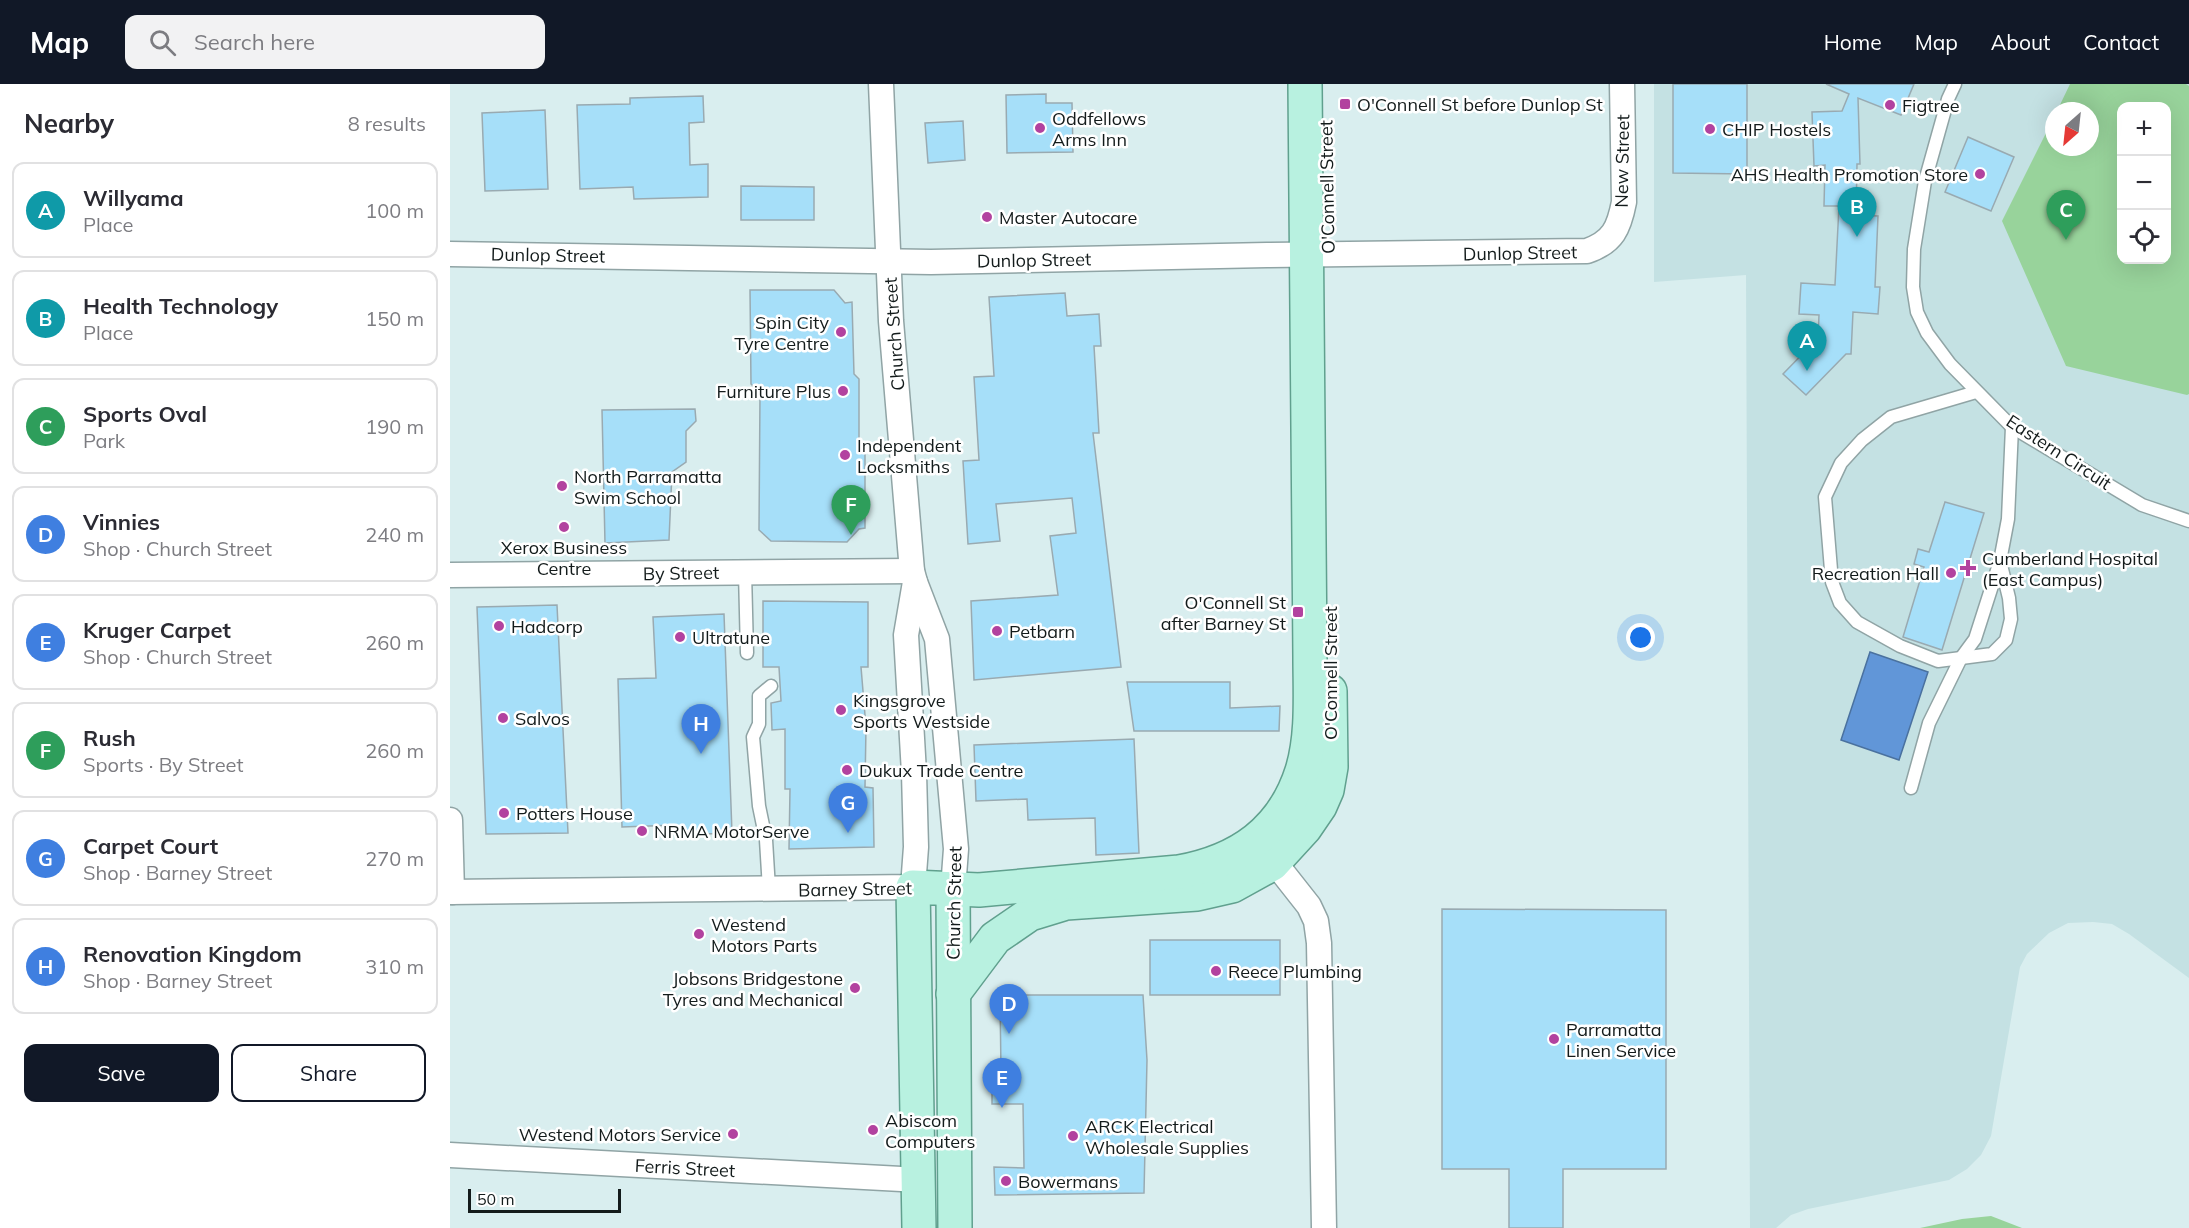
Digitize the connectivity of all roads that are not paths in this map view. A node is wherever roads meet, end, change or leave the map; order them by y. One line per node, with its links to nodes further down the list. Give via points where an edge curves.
1 (881, 84): 9 (street, Church Street)
2 (1305, 84): 8 (main road, O'Connell Street)
3 (1326, 84): 8 (main road, O'Connell Street)
4 (1622, 84): 6 (street, New Street, via 1624,202)
5 (1955, 84): 10 (lane, Eastern Circuit, via 1925,181 1914,249 1913,287 1917,312 1927,333)
6 (1612, 235): 8 (street, Dunlop Street, via 1602,246 1587,252)
7 (450, 254): 9 (street, Dunlop Street)
8 (1316, 255): 9 (street, Dunlop Street); 22 (main road, O'Connell Street, via 1309,724 1302,770 1290,800 1265,833)
9 (889, 261): 16 (street, Church Street)
10 (1976, 392): 11 (lane, Eastern Circuit); 18 (lane, via 1891,417 1841,463 1826,497 1832,582 1840,603 1857,622 1900,646 1938,661)
11 (2013, 427): 12 (lane, Eastern Circuit, via 2142,505); 13 (lane, via 2008,519)
12 (2189, 521)
13 (2000, 561): 18 (lane, via 1975,639); 18 (lane, via 2011,619 2006,640 1992,654)
14 (745, 572): 15 (street, By Street); 16 (street, By Street); 17 (lane)
15 (450, 574)
16 (914, 577): 23 (street, Church Street, via 906,635 914,773); 25 (street, Church Street, via 937,639 956,849)
17 (747, 653)
18 (1961, 658): 20 (lane, via 1929,723)
19 (771, 686): 24 (lane, via 759,696 759,724 753,738)
20 (1911, 788)
21 (450, 820): 26 (street)
22 (1262, 854): 25 (main road, Barney Street, via 1229,858 1179,872); 27 (main road, via 1232,886 1197,894 1066,903 1030,914 995,938); 32 (street, via 1309,906 1316,921)
23 (913, 888): 24 (street, Barney Street); 25 (main road, Barney Street); 29 (main road, Church Street)
24 (769, 889): 26 (street, Barney Street)
25 (953, 890): 27 (main road, Church Street)
26 (451, 892)
27 (953, 994): 31 (main road, Church Street)
28 (450, 1155): 29 (street, Ferris Street)
29 (920, 1180): 30 (main road, Church Street)
30 (919, 1228)
31 (955, 1228)
32 (1324, 1228)

